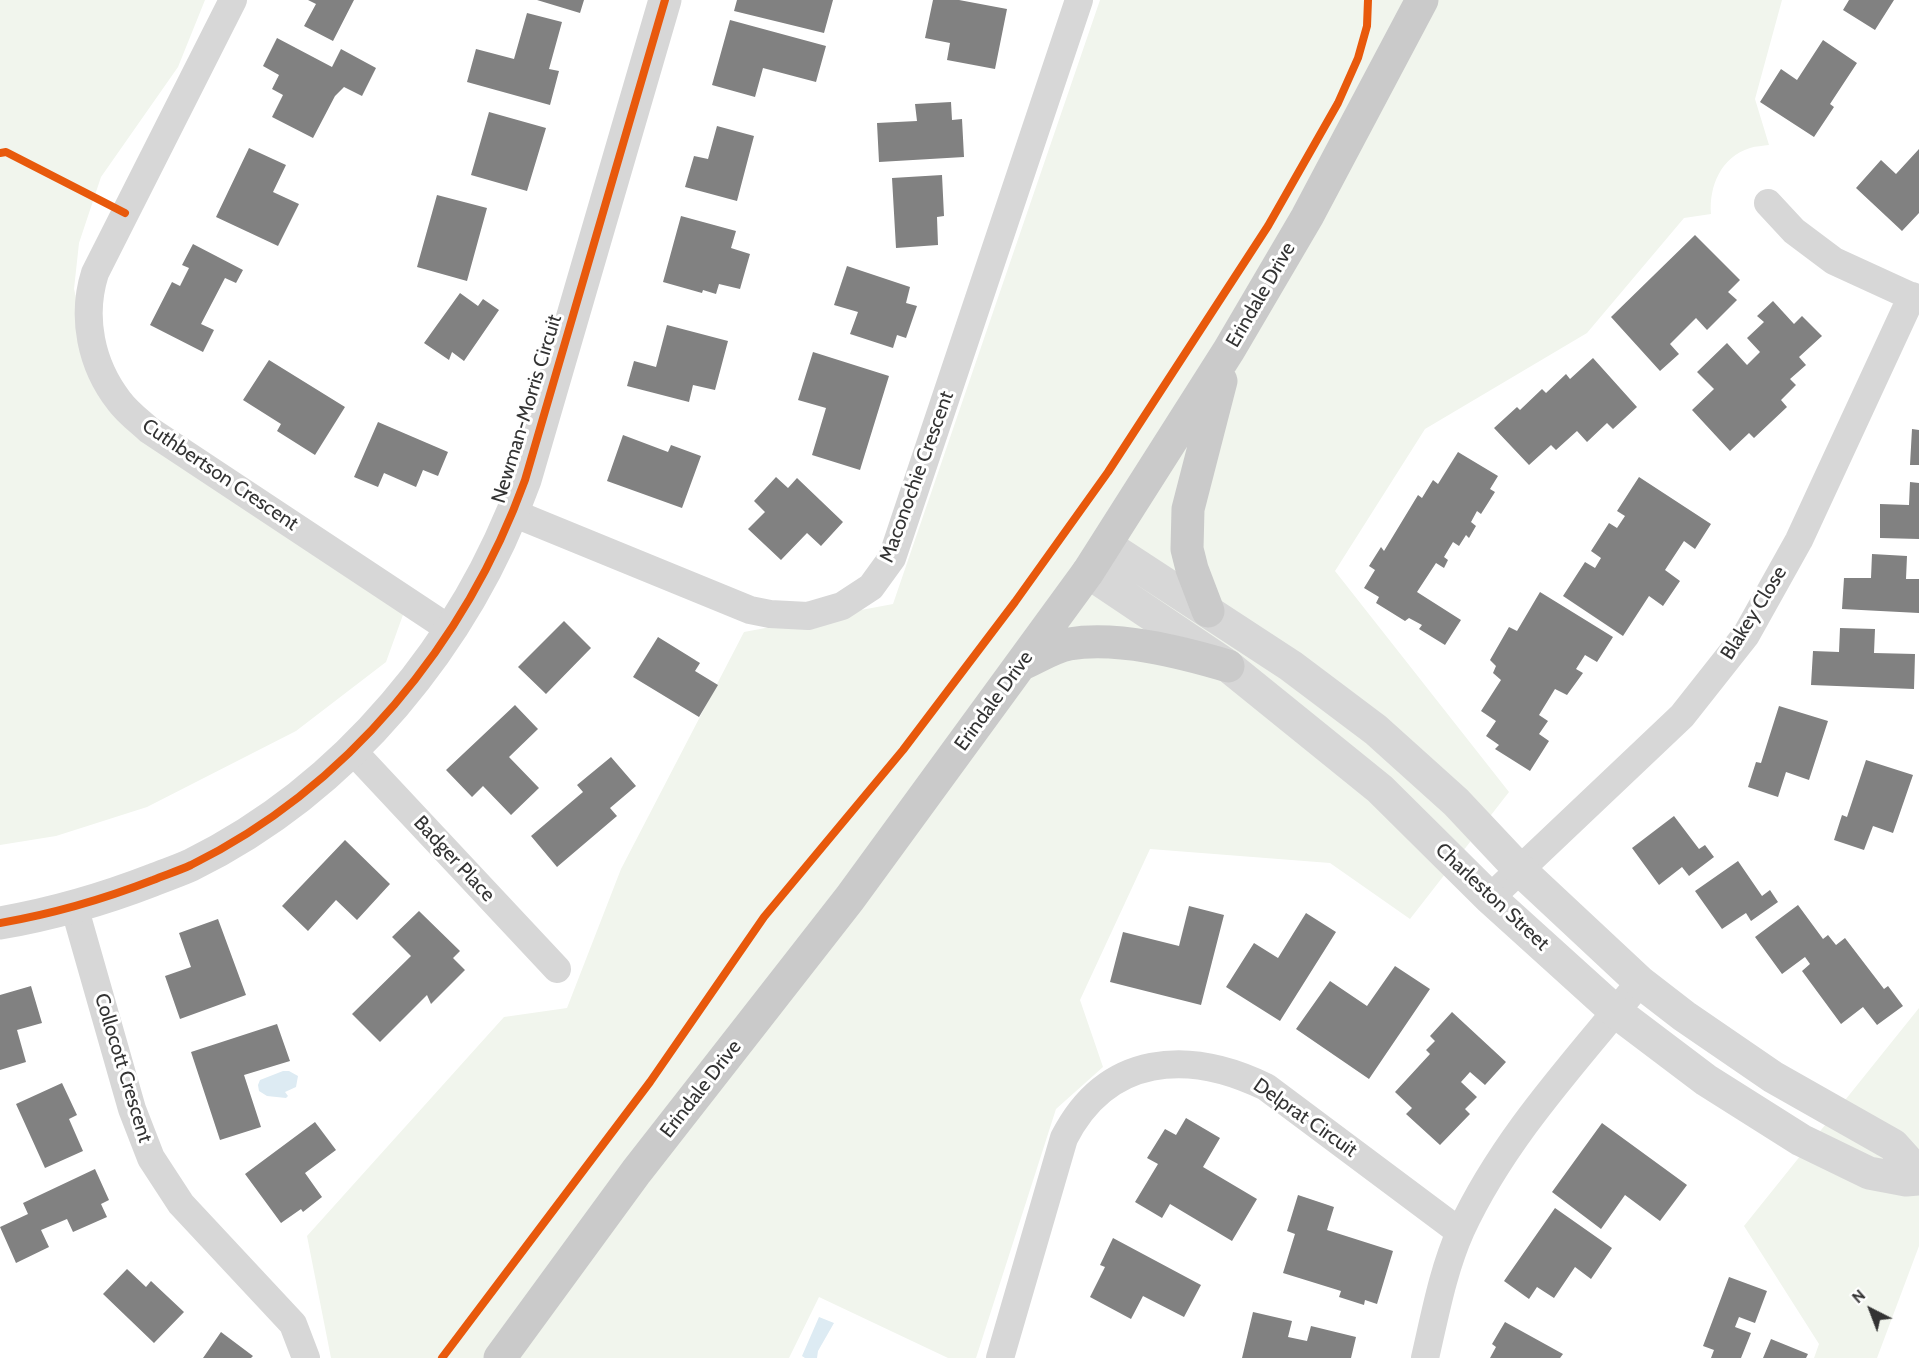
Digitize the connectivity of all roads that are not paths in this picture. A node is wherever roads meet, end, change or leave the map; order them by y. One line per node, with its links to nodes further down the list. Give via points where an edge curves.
1 (233, 0): 12 (street, Cuthbertson Crescent, via 95,273 88,328 98,366 119,401 149,430)
2 (665, 0): 8 (street, Newman-Morris Circuit)
3 (1079, 0): 8 (street, Maconochie Crescent, via 892,558 871,587 842,606 808,616 750,610)
4 (1422, 0): 7 (main road, Erindale Drive, via 1307,217)
5 (1768, 203): 6 (street, Blakey Close, via 1794,231 1834,261)
6 (1915, 298): 16 (street, Blakey Close, via 1799,540 1746,635 1682,716)
7 (1229, 350): 9 (main road, Erindale Drive); 11 (main road, via 1188,509 1187,549)
8 (513, 513): 12 (street, Newman-Morris Circuit)
9 (1106, 544): 10 (main road, Erindale Drive); 11 (street, Charleston Street)
10 (1088, 572): 13 (main road, Erindale Drive); 14 (street, Charleston Street)
11 (1208, 611): 16 (street, Charleston Street, via 1291,666 1376,730 1456,802)
12 (451, 630): 15 (street, Newman-Morris Circuit, via 405,693)
13 (1020, 664): 14 (main road, via 1067,645 1099,642 1178,651); 27 (main road, Erindale Drive, via 850,898 636,1172)
14 (1228, 666): 17 (street, Charleston Street, via 1380,789)
15 (351, 749): 18 (street, Newman-Morris Circuit, via 260,826 190,865); 20 (street, Badger Place)
16 (1520, 869): 17 (street, Blakey Close); 21 (street, Charleston Street)
17 (1490, 898): 22 (street, Charleston Street)
18 (75, 906): 19 (street, Newman-Morris Circuit); 26 (street, Collocott Crescent, via 132,1109 152,1158 181,1204 293,1324)
19 (0, 923)
20 (557, 969)
21 (1640, 982): 22 (street); 23 (street, Charleston Street, via 1773,1077 1893,1145)
22 (1616, 1012): 24 (street, Charleston Street, via 1706,1080 1801,1140 1869,1173); 25 (street, via 1526,1123 1496,1166)
23 (1919, 1174)
24 (1919, 1179)
25 (1461, 1232): 28 (street, Delprat Circuit, via 1266,1087 1244,1076 1200,1064 1156,1065 1136,1070 1100,1089 1073,1119 1064,1137); 29 (street, via 1446,1272)
26 (306, 1358)
27 (500, 1358)
28 (1000, 1358)
29 (1425, 1358)

